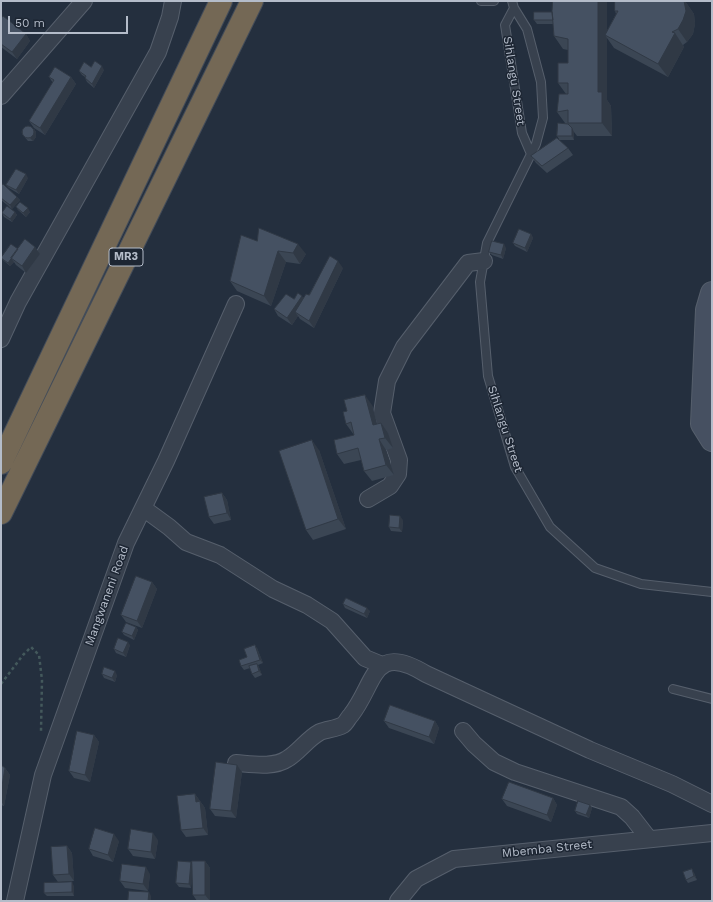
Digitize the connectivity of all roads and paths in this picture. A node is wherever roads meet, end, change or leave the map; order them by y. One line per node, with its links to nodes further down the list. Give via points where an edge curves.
1 (84, 1): 8 (street)
2 (173, 1): 13 (street, via 158,52 18,302)
3 (221, 1): 15 (highway, MR3)
4 (252, 1): 18 (highway, MR3)
5 (481, 1): 6 (lane)
6 (494, 1)
7 (513, 4): 9 (lane, Sihlangu Street, via 505,25 522,133); 9 (lane, Sihlangu Street, via 527,30 541,82 543,118)
8 (1, 96)
9 (531, 154): 10 (lane, Sihlangu Street, via 487,244)
10 (484, 261): 16 (street, via 468,263 404,347 387,381 382,413 399,460 398,474 390,486); 19 (lane, Sihlangu Street, via 480,282 488,376 515,467 550,527 594,568 641,584)
11 (712, 293): 14 (street, via 707,310 702,424)
12 (236, 304): 17 (street, Mangwaneni Road)
13 (1, 339)
14 (712, 440)
15 (1, 463)
16 (368, 499)
17 (143, 508): 20 (street, via 186,542 220,555 274,589 307,605 332,622 365,658); 30 (street, Mangwaneni Road, via 126,543 43,775)
18 (1, 513)
19 (712, 592)
20 (382, 665): 26 (street, via 374,673 355,710 344,724 321,732 302,745 287,760 270,764); 27 (street, via 391,662 410,664 426,674)
21 (1, 684): 25 (path, via 31,647 39,655 42,680)
22 (674, 689): 23 (lane)
23 (712, 700)
24 (463, 731): 29 (street, via 494,762 515,772 621,807)
25 (40, 733)
26 (236, 763)
27 (712, 804)
28 (712, 833): 29 (street, Mbemba Street)
29 (649, 839): 31 (street, Mbemba Street, via 454,859 416,878)
30 (15, 901)
31 (398, 901)

